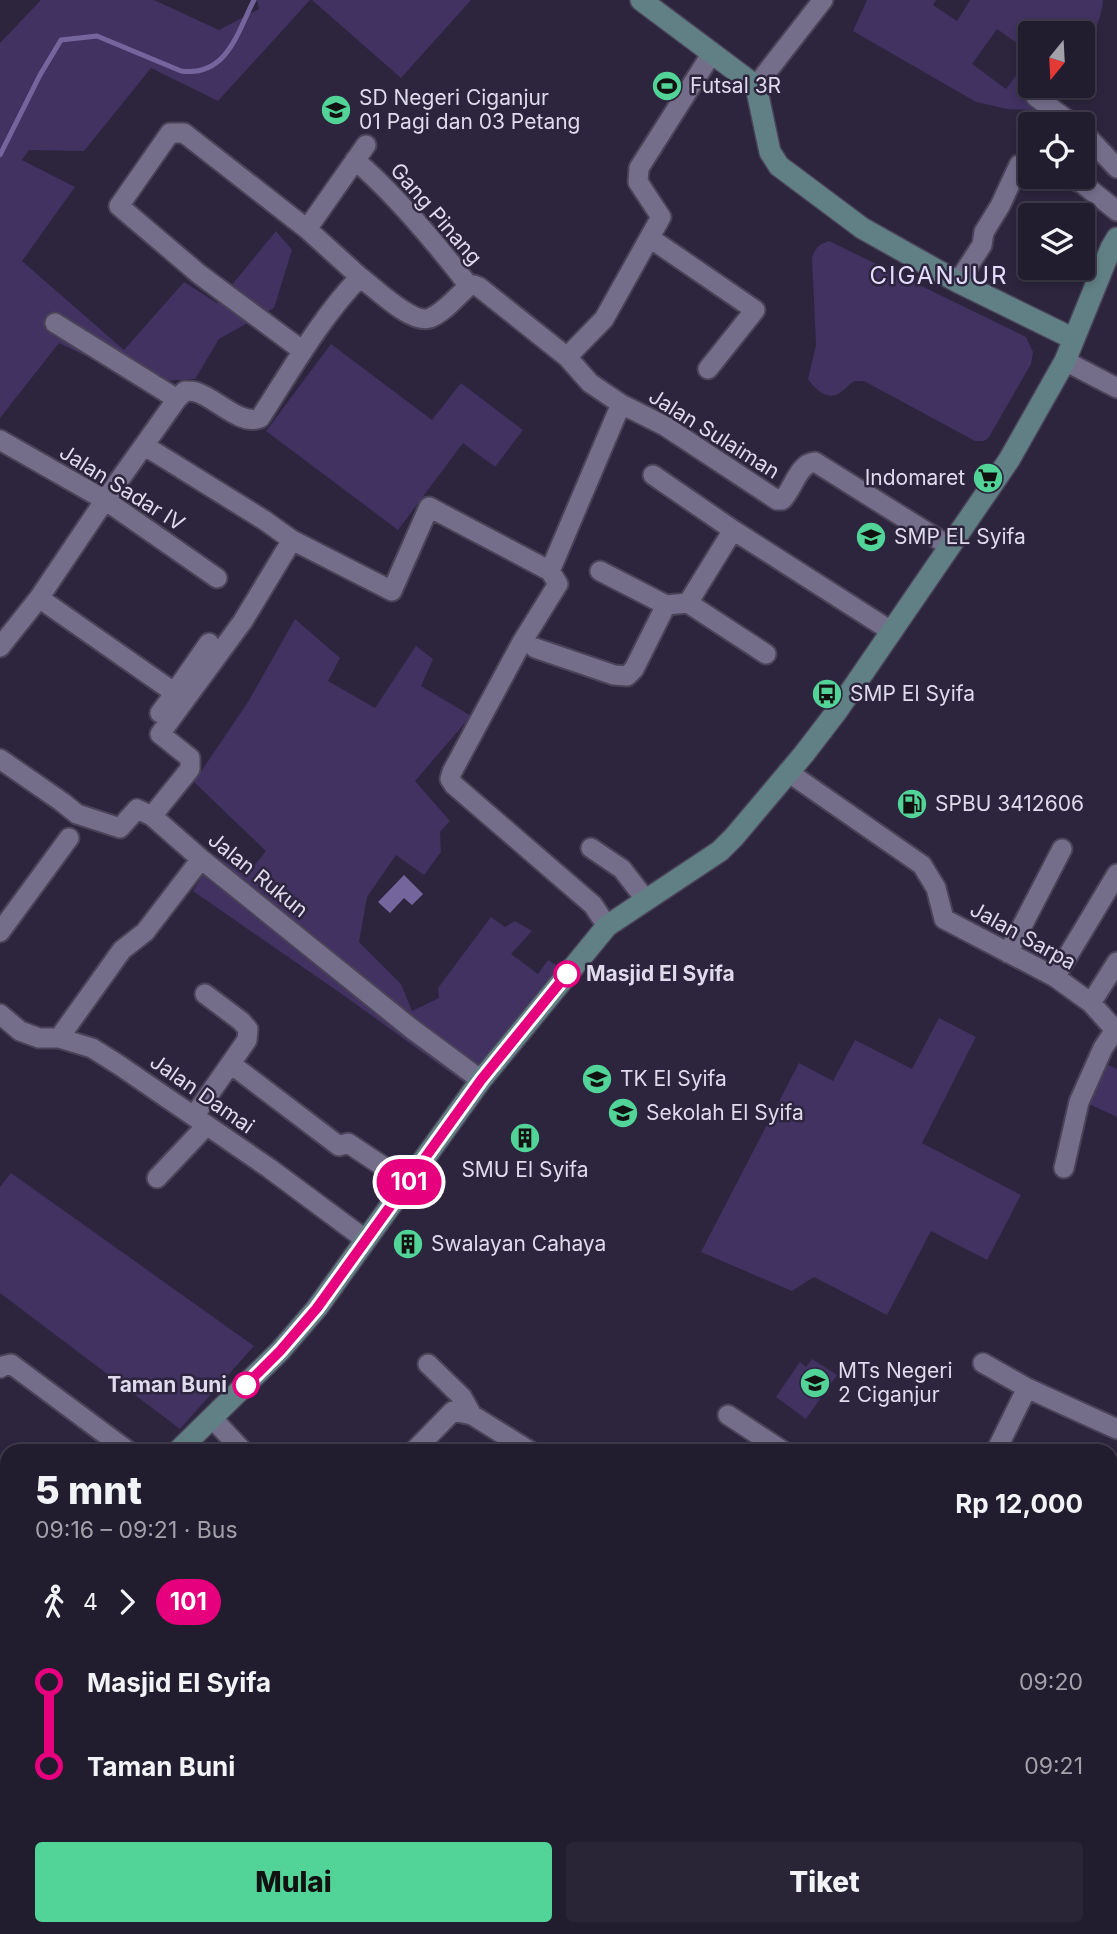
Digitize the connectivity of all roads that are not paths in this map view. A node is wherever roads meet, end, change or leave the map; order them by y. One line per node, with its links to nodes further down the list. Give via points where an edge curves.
1 (641, 0): 3 (main road)
2 (824, 0): 5 (street)
3 (664, 7): 4 (main road)
4 (712, 53): 5 (main road); 14 (street, via 639,168 638,182 661,217)
5 (756, 86): 17 (main road, via 770,152 779,166 862,228)
6 (1037, 98): 7 (street)
7 (1057, 112)
8 (1095, 144): 10 (street)
9 (1018, 166): 17 (street, via 984,232 982,246)
10 (1117, 167)
11 (1089, 189): 12 (street)
12 (1117, 211)
13 (307, 229): 16 (street); 18 (street, Gang Pinang, via 360,152 374,176); 21 (street, via 184,133 170,133 118,206 199,274)
14 (650, 238): 22 (street, via 604,319); 24 (street, via 755,310)
15 (1117, 238): 20 (main road)
16 (360, 277): 18 (street, Gang Pinang, via 412,317 427,320); 21 (street)
17 (958, 282): 20 (main road)
18 (469, 285): 22 (street, via 479,287)
19 (55, 323): 26 (street)
20 (1074, 339): 23 (main road)
21 (303, 351): 26 (street, via 260,418 253,421 197,392 184,391)
22 (567, 357): 27 (street, via 590,383)
23 (1065, 361): 25 (street); 34 (main road, via 1009,460)
24 (708, 369)
25 (1117, 388)
26 (177, 399): 29 (street)
27 (621, 404): 34 (street, Jalan Sulaiman, via 665,426 777,500 787,496 805,466 815,462); 35 (street)
28 (0, 440): 31 (street, Jalan Sadar IV)
29 (145, 446): 31 (street); 33 (street)
30 (653, 475): 32 (street)
31 (105, 500): 37 (street, Jalan Sadar IV); 38 (street)
32 (733, 530): 39 (street); 41 (street)
33 (292, 540): 35 (street, via 391,591 429,507); 50 (street, via 243,621 160,734 190,758 190,769)
34 (948, 546): 41 (main road)
35 (550, 570): 57 (street, via 558,584 450,779 593,905)
36 (600, 571): 40 (street)
37 (217, 578)
38 (39, 598): 43 (street); 46 (street)
39 (688, 603): 40 (street); 45 (street)
40 (666, 605): 44 (street, via 627,676)
41 (891, 631): 49 (main road)
42 (209, 643): 46 (street)
43 (0, 647)
44 (535, 648)
45 (766, 654)
46 (175, 693): 47 (street)
47 (153, 722)
48 (0, 759): 50 (street, via 76,814 108,826 120,828 137,809)
49 (788, 772): 56 (main road, via 720,851); 59 (street, Jalan Sarpa, via 922,865 936,888 944,919)
50 (152, 816): 54 (street, Jalan Rukun)
51 (69, 838): 58 (street)
52 (591, 848): 56 (street, via 622,869)
53 (1062, 849): 59 (street)
54 (201, 859): 66 (street, via 145,932 122,950); 68 (street, Jalan Rukun)
55 (1117, 874): 61 (street)
56 (646, 900): 57 (main road)
57 (607, 926): 68 (main road)
58 (0, 932)
59 (1008, 953): 61 (street, Jalan Sarpa)
60 (1117, 962): 63 (street)
61 (1055, 977): 63 (street, Jalan Sarpa)
62 (205, 994): 67 (street, via 248,1029 247,1040)
63 (1091, 1003): 65 (street, Jalan Sarpa)
64 (1, 1016): 66 (street, Jalan Damai, via 20,1031 39,1038)
65 (1116, 1031): 70 (street, via 1103,1048 1079,1102)
66 (59, 1038): 69 (street, Jalan Damai, via 92,1048)
67 (231, 1063): 69 (street); 72 (street, via 338,1146 348,1143)
68 (481, 1080): 72 (main road)
69 (200, 1121): 71 (street); 73 (street, Jalan Damai)
70 (1064, 1168)
71 (157, 1178)
72 (408, 1184): 73 (main road)
73 (366, 1240): 80 (main road, via 280,1351)
74 (983, 1363): 77 (street)
75 (428, 1364): 78 (street, via 462,1397)
76 (0, 1368): 82 (street, via 11,1364)
77 (1027, 1388): 81 (street); 88 (street)
78 (472, 1415): 85 (street, via 453,1411); 86 (street)
79 (728, 1415): 87 (street)
80 (212, 1418): 83 (main road); 84 (street)
81 (1117, 1429)
82 (119, 1444)
83 (185, 1444)
84 (236, 1444)
85 (422, 1444)
86 (519, 1444)
87 (767, 1444)
88 (999, 1444)

